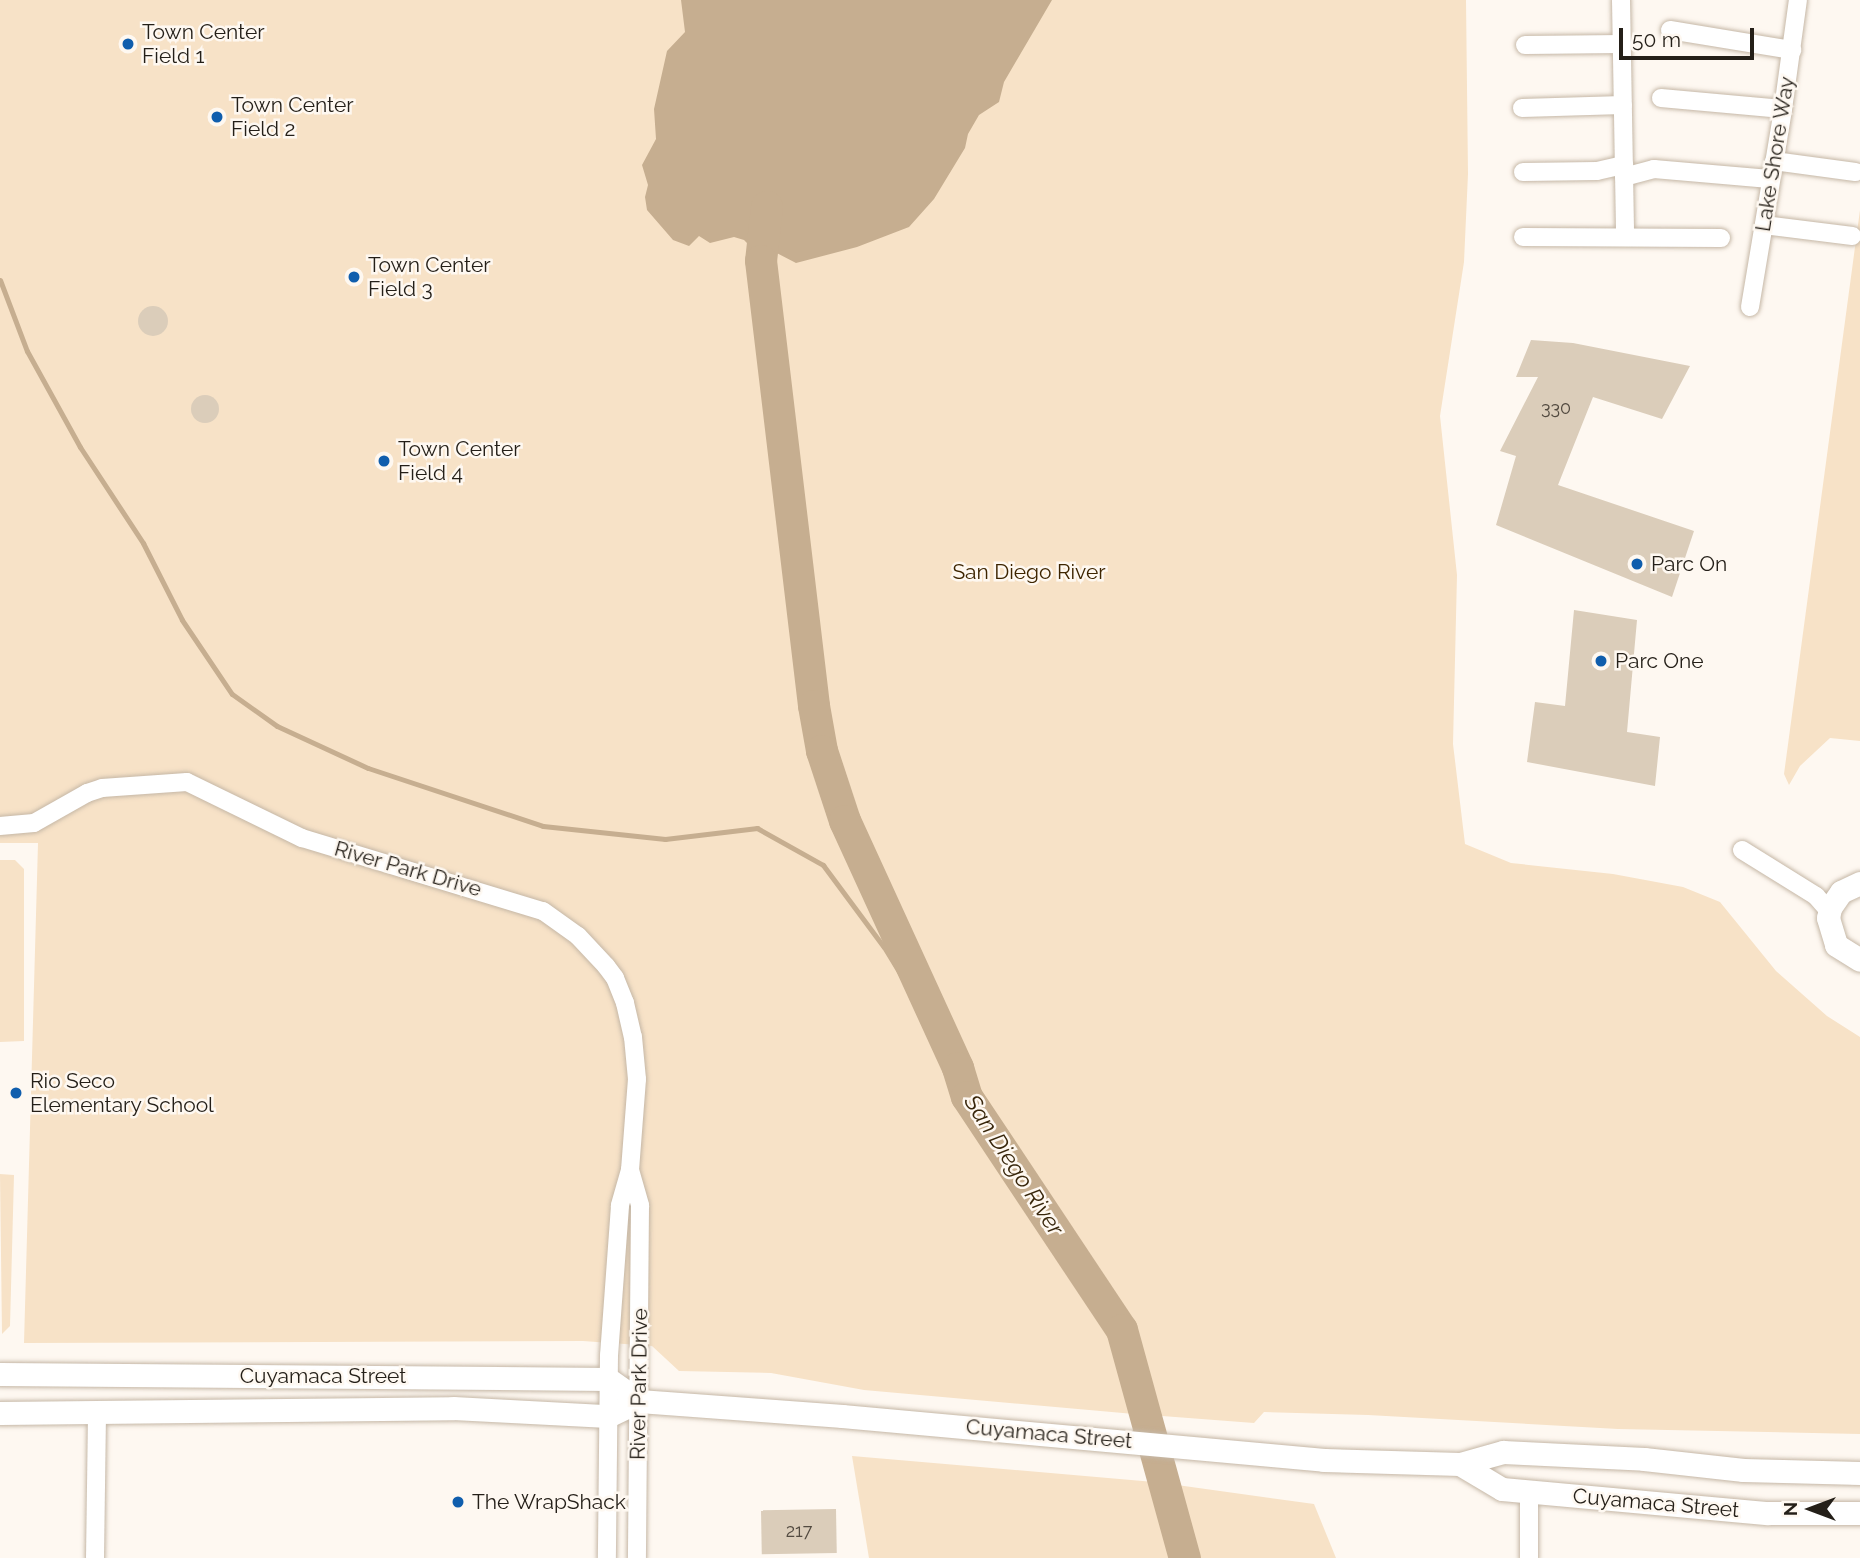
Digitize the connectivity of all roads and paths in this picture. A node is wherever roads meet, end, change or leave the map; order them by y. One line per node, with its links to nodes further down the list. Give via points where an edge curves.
1 (1621, 0): 4 (street)
2 (1798, 0): 6 (street, Lake Shore Way)
3 (1670, 30): 6 (street)
4 (1622, 44): 5 (street); 8 (street)
5 (1525, 45)
6 (1792, 50): 10 (street, Lake Shore Way)
7 (1661, 99): 10 (street)
8 (1623, 105): 9 (street); 12 (street)
9 (1522, 108)
10 (1783, 109): 11 (street, Lake Shore Way)
11 (1772, 170): 12 (street); 14 (street); 15 (street, Lake Shore Way)
12 (1624, 171): 13 (street); 18 (street)
13 (1523, 172)
14 (1855, 172)
15 (1764, 225): 16 (street); 20 (street, Lake Shore Way)
16 (1852, 236)
17 (1523, 237): 18 (street)
18 (1625, 237): 19 (street)
19 (1721, 238)
20 (1750, 307)
21 (0, 826): 27 (street, River Park Drive, via 34,823 102,788 187,782 302,838 543,911 578,936 606,966 625,1003 636,1079)
22 (1742, 850): 23 (street)
23 (1782, 873): 24 (street); 25 (street, via 1816,896)
24 (1852, 886): 25 (main road)
25 (1830, 912): 26 (main road, via 1829,928 1836,945)
26 (1860, 960)
27 (630, 1170): 29 (street, River Park Drive, via 620,1206); 30 (street, River Park Drive, via 640,1206)
28 (0, 1374): 29 (main road, Cuyamaca Street)
29 (608, 1379): 30 (main road); 33 (street, River Park Drive)
30 (639, 1401): 33 (main road, Cuyamaca Street); 34 (main road, Cuyamaca Street, via 1324,1460); 40 (street, River Park Drive)
31 (0, 1413): 32 (main road, Cuyamaca Street)
32 (97, 1414): 33 (main road, Cuyamaca Street, via 453,1408); 38 (street)
33 (608, 1416): 39 (street, River Park Drive)
34 (1460, 1464): 35 (main road, Cuyamaca Street, via 1503,1452 1644,1459 1743,1470); 36 (main road, Cuyamaca Street, via 1502,1489)
35 (1860, 1472)
36 (1529, 1491): 37 (main road, Cuyamaca Street, via 1768,1513); 41 (street)
37 (1860, 1513)
38 (95, 1558)
39 (607, 1558)
40 (637, 1558)
41 (1529, 1558)

